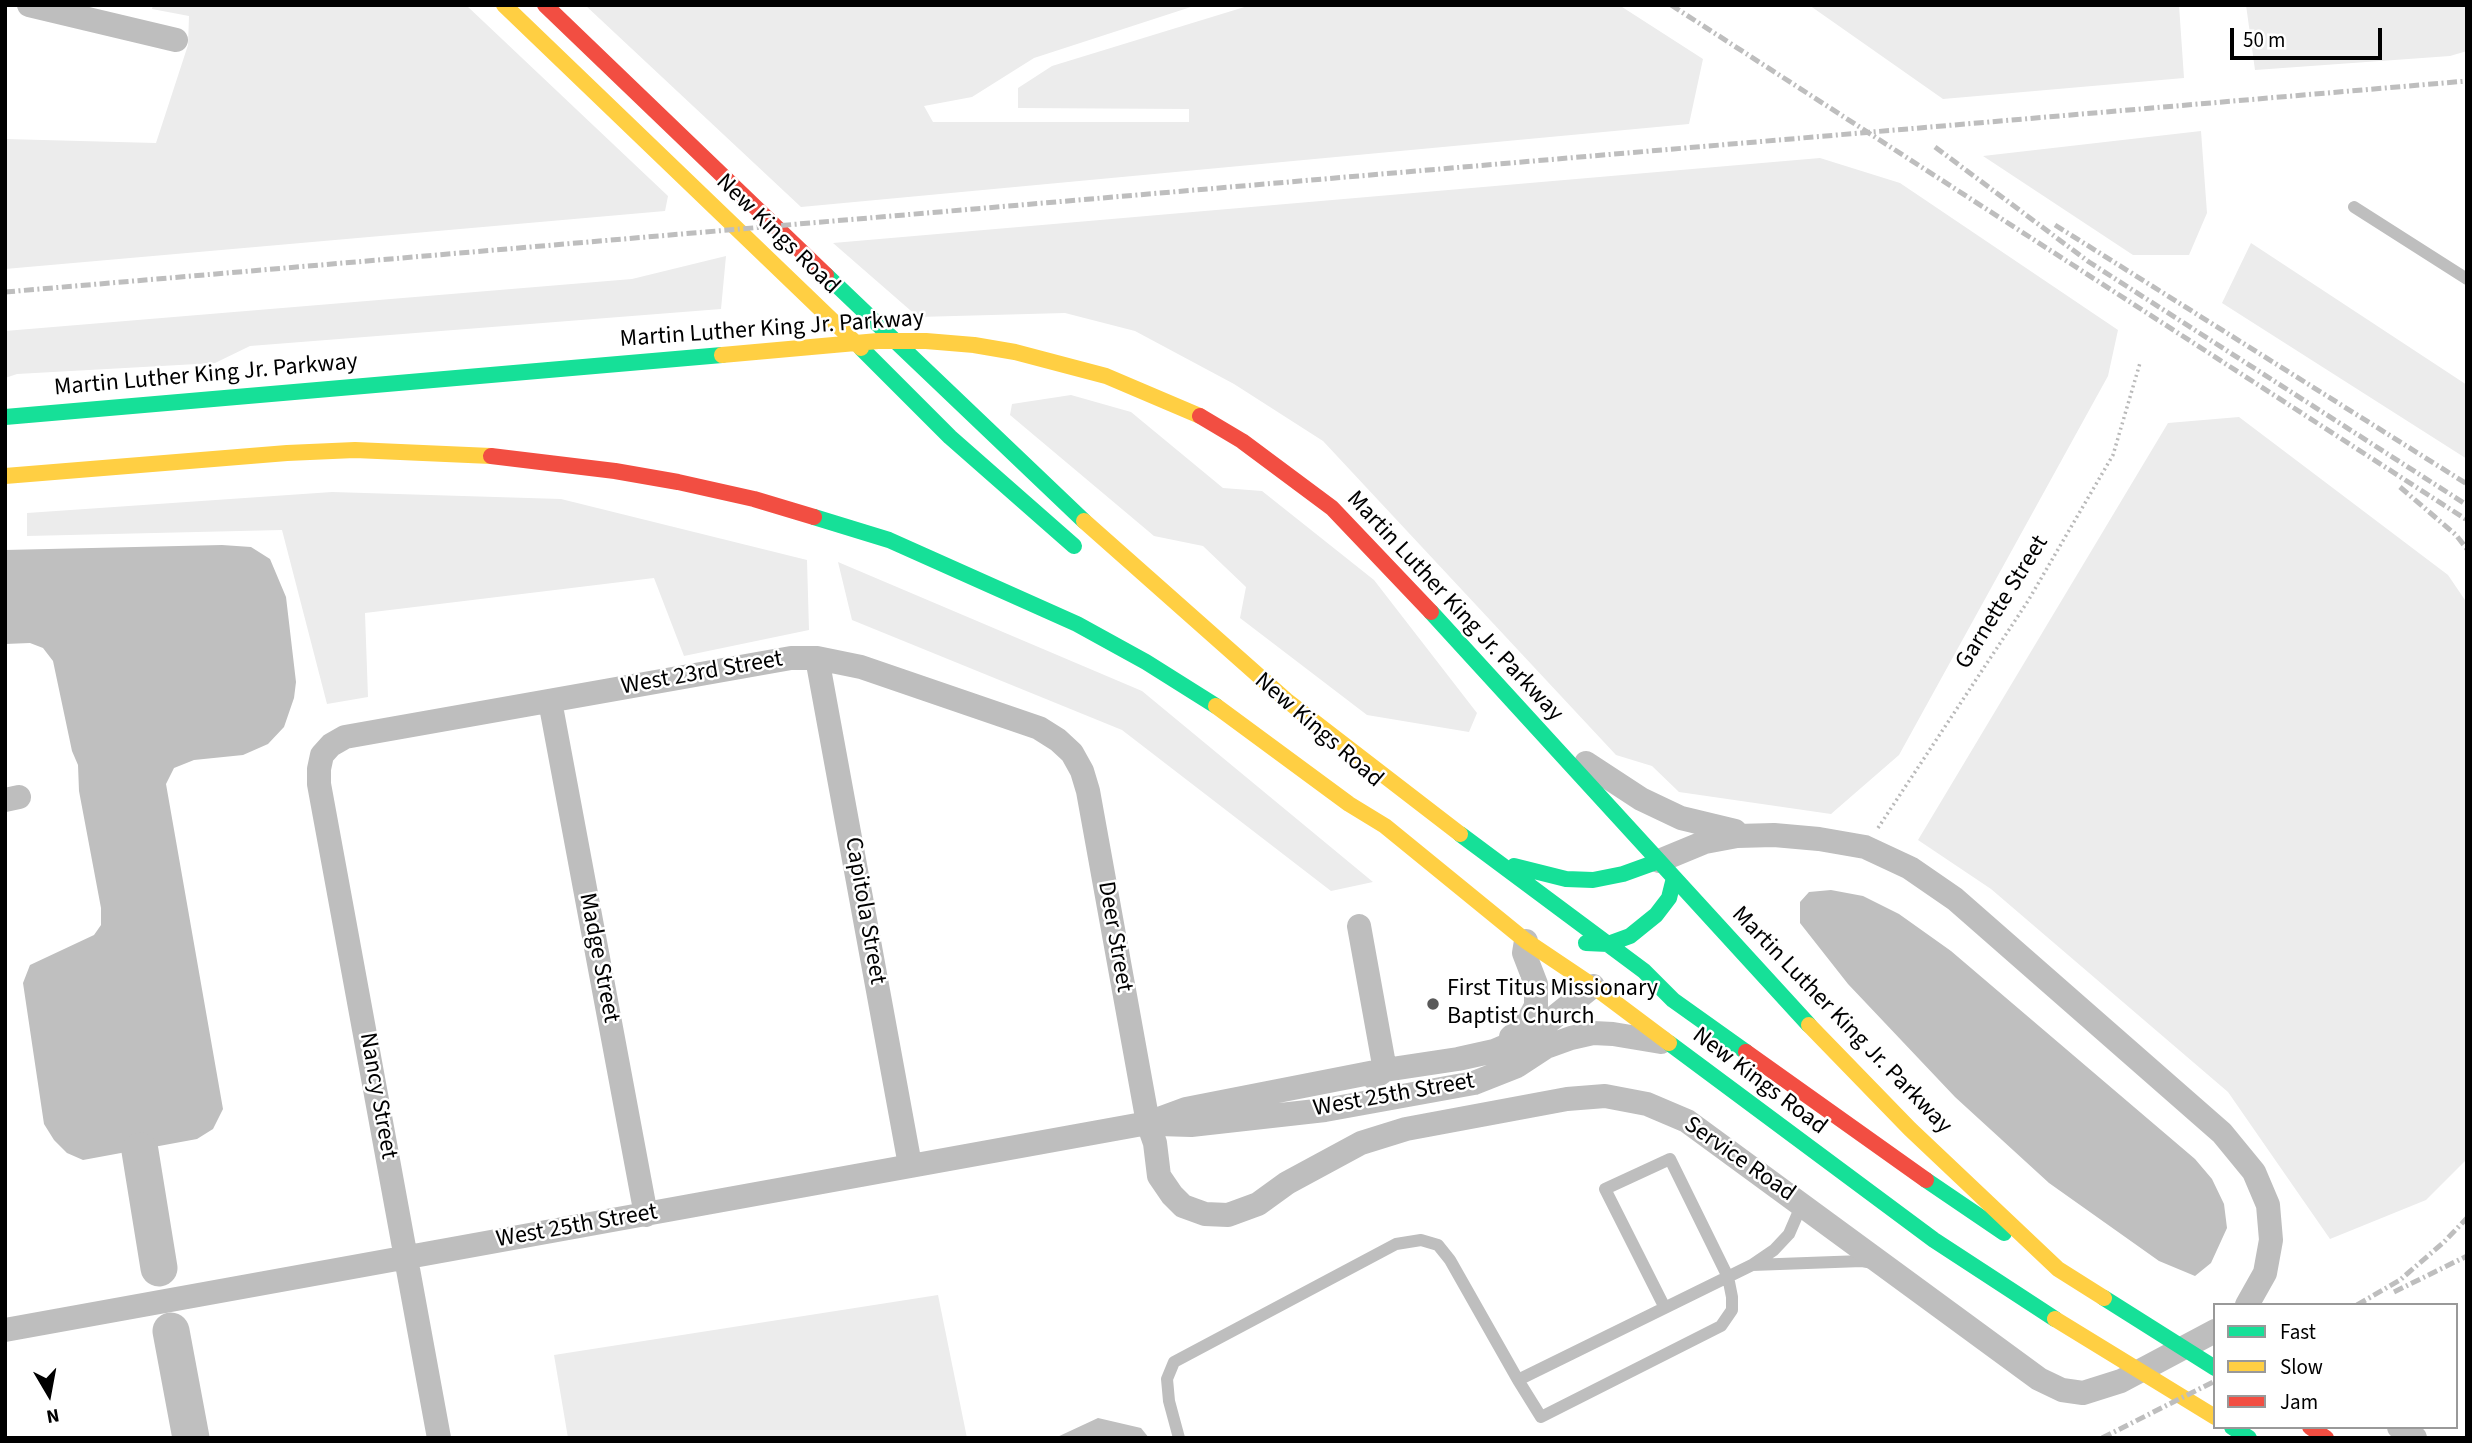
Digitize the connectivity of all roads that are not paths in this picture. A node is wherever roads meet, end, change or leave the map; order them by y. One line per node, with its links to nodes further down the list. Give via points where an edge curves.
1 (29, 5): 4 (street)
2 (504, 5): 6 (main road, New Kings Road)
3 (545, 5): 5 (main road, New Kings Road)
4 (176, 40)
5 (673, 128): 6 (street); 11 (main road, New Kings Road)
6 (664, 158): 12 (main road, New Kings Road, via 950,436)
7 (2354, 207): 8 (lane)
8 (2467, 279)
9 (5, 416): 15 (main road, Martin Luther King Jr. Parkway, via 832,344 926,341 1015,352 1106,376 1152,394 1201,416 1286,472 1332,508 1385,561)
10 (5, 476): 19 (main road, via 287,453 431,451 615,471 754,499 889,540 1077,624 1207,700)
11 (1110, 545): 12 (street); 21 (main road, New Kings Road, via 1286,700)
12 (1090, 560)
13 (817, 658): 14 (street, West 23rd Street, via 791,658); 16 (street, West 23rd Street, via 861,667 1039,728); 35 (street, Capitola Street)
14 (550, 701): 17 (street, West 23rd Street, via 345,737); 37 (street, Madge Street)
15 (1531, 721): 20 (street, via 1599,773 1681,818); 22 (main road, Martin Luther King Jr. Parkway)
16 (1072, 753): 34 (street, Deer Street, via 1088,791)
17 (322, 755): 38 (street, Nancy Street, via 319,784)
18 (1355, 788): 19 (main road, New Kings Road)
19 (1384, 826): 26 (main road, New Kings Road)
20 (1774, 835): 22 (street, via 1705,842); 43 (street, via 1865,847 1910,868 1955,899 2222,1133 2254,1172 2268,1205 2271,1240 2265,1273)
21 (1492, 858): 22 (main road, via 1566,879); 27 (main road, New Kings Road)
22 (1666, 870): 27 (main road, via 1669,898 1656,915 1630,936); 41 (main road, Martin Luther King Jr. Parkway, via 1891,1109)
23 (1359, 926): 32 (street)
24 (1552, 936): 26 (main road)
25 (1573, 940): 27 (main road)
26 (1525, 941): 28 (main road, New Kings Road); 31 (street, via 1524,953 1536,984 1536,1006 1525,1026)
27 (1608, 944): 29 (main road, New Kings Road)
28 (1593, 986): 29 (main road, via 1630,988); 30 (main road, New Kings Road); 31 (street, West 25th Street, via 1548,1023)
29 (1673, 1000): 41 (main road, New Kings Road)
30 (1671, 1043): 33 (street, West 25th Street, via 1613,1034 1581,1035 1474,1083); 49 (main road, New Kings Road, via 1934,1240)
31 (1494, 1051): 32 (street, West 25th Street)
32 (1385, 1070): 33 (street); 34 (street, West 25th Street, via 1186,1109)
33 (1325, 1110): 34 (street, West 25th Street, via 1191,1125)
34 (1148, 1123): 35 (street, West 25th Street); 36 (street, Service Road, via 1159,1176 1183,1206 1205,1214 1228,1214 1258,1204 1361,1143 1406,1129 1605,1096 1647,1104 1687,1121)
35 (910, 1165): 37 (street, West 25th Street)
36 (1802, 1204): 39 (lane, via 1789,1234); 40 (street, Service Road)
37 (646, 1215): 38 (street, West 25th Street)
38 (406, 1257): 45 (street, West 25th Street); 52 (street, Nancy Street)
39 (1752, 1265): 40 (lane, via 1862,1261); 42 (lane)
40 (1886, 1266): 46 (street, Service Road, via 2039,1379 2062,1390 2083,1392 2121,1381)
41 (2058, 1269): 47 (main road, New Kings Road)
42 (1728, 1277): 44 (lane); 44 (lane, via 1670,1158 1605,1189); 48 (lane, via 1732,1310 1721,1326 1541,1417)
43 (2248, 1303)
44 (1665, 1308): 48 (lane)
45 (5, 1330)
46 (2213, 1332)
47 (2213, 1367)
48 (1518, 1380): 53 (lane, via 1437,1245 1421,1240 1396,1244 1174,1362 1167,1380 1168,1401)
49 (2213, 1416)
50 (2226, 1429): 54 (street)
51 (2233, 1429): 55 (main road)
52 (439, 1438)
53 (1179, 1438)
54 (2207, 1438)
55 (2249, 1438)

